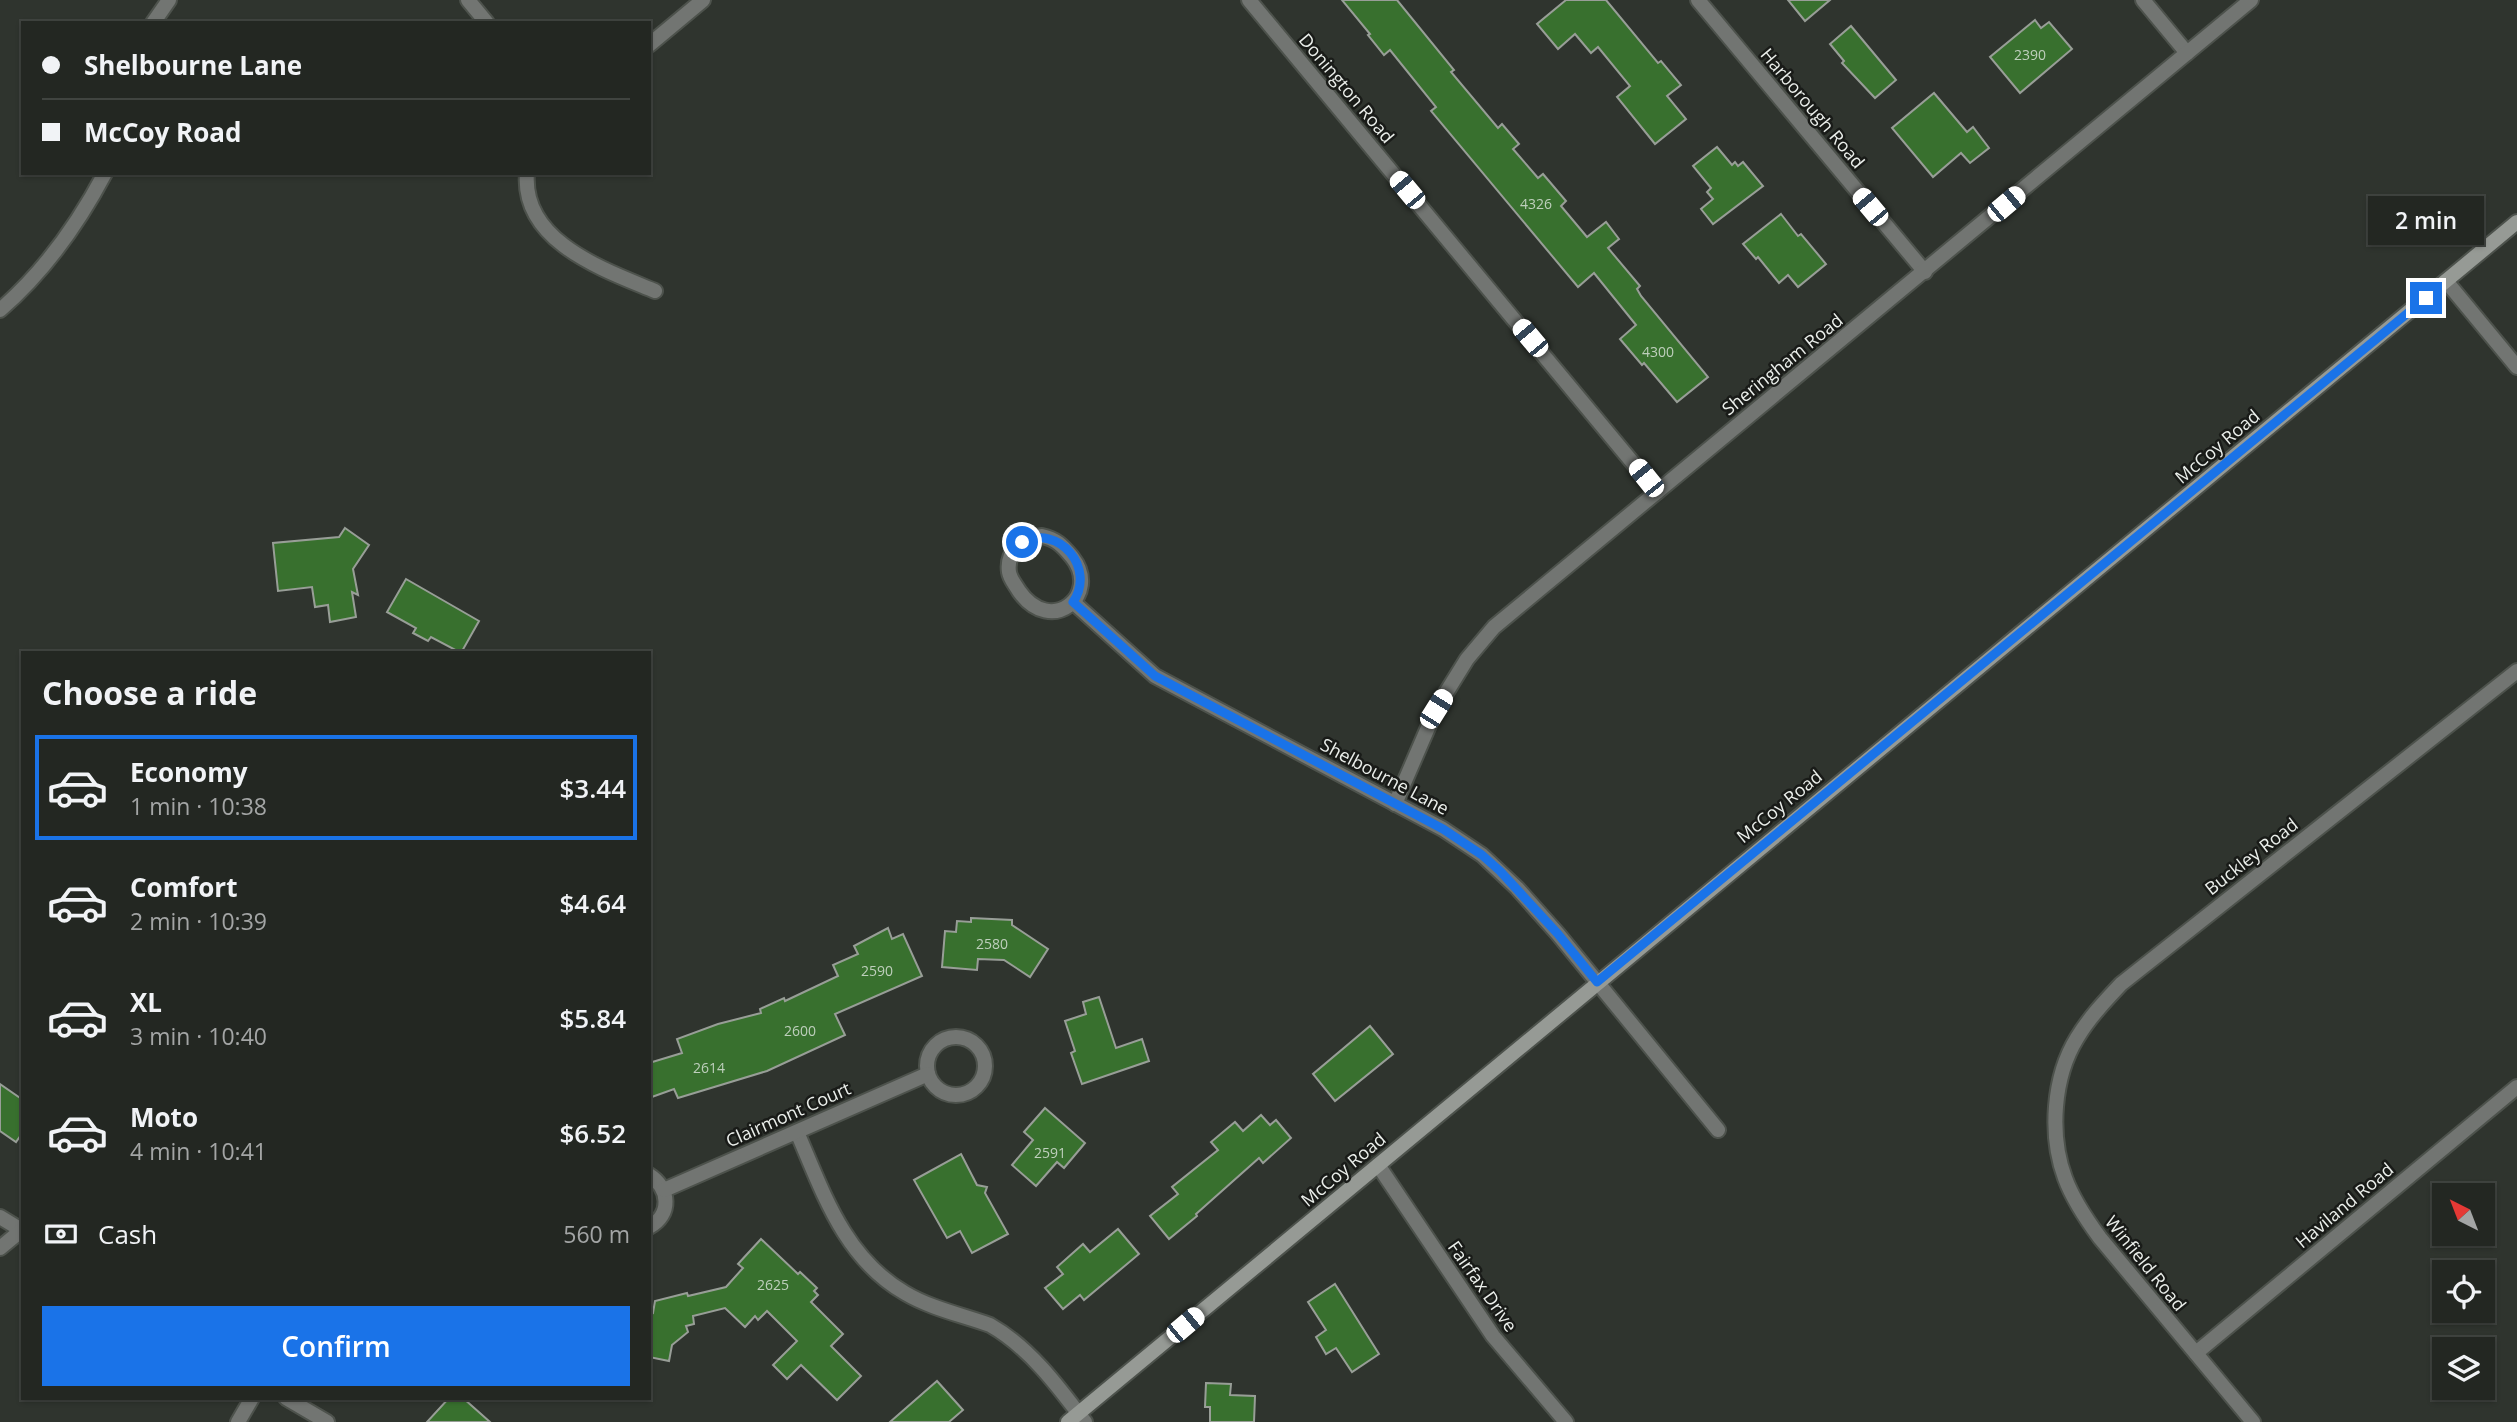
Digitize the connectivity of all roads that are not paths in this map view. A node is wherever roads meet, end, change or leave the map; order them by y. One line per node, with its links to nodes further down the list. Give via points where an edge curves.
1 (169, 0): 8 (street)
2 (468, 0): 9 (street)
3 (703, 0): 10 (street)
4 (1249, 0): 20 (street, Donington Road)
5 (1698, 0): 15 (street, Harborough Road)
6 (2143, 0): 11 (street)
7 (2251, 0): 11 (street, Sheringham Road)
8 (154, 21)
9 (485, 21)
10 (651, 43)
11 (2187, 53): 15 (street, Sheringham Road)
12 (104, 175): 18 (street, via 46,263)
13 (527, 175): 17 (street, via 531,205 565,247)
14 (2517, 222): 16 (main road, McCoy Road)
15 (1925, 272): 20 (street, Sheringham Road)
16 (2446, 281): 19 (street); 24 (main road, McCoy Road)
17 (655, 292)
18 (0, 310)
19 (2517, 367)
20 (1657, 492): 23 (street, Sheringham Road, via 1520,604 1467,659 1436,709)
21 (1073, 602): 21 (street, via 1082,584 1081,573 1061,543 1042,536 1022,542 1010,558 1009,569 1026,601 1034,608 1054,612); 23 (street, Shelbourne Lane, via 1155,676)
22 (2517, 671): 27 (street, Buckley Road, via 2121,984 2076,1039 2063,1069)
23 (1395, 804): 24 (street, Shelbourne Lane, via 1482,855)
24 (1597, 982): 28 (street, Shelbourne Lane); 30 (main road, McCoy Road)
25 (928, 1074): 25 (street, via 938,1089 956,1095 981,1082 985,1063 978,1046 952,1037 930,1054); 29 (street, Clairmont Court)
26 (2517, 1087): 38 (street, Haviland Road)
27 (2057, 1107): 38 (street, Winfield Road, via 2056,1140 2064,1177 2079,1208)
28 (1718, 1130)
29 (797, 1132): 32 (street, Clairmont Court); 41 (street, via 831,1213 847,1240 876,1272 906,1294 1003,1332 1051,1379)
30 (1378, 1165): 41 (main road, McCoy Road); 44 (street, Fairfax Drive, via 1493,1336)
31 (651, 1176): 32 (street)
32 (664, 1190): 34 (street, via 662,1217)
33 (0, 1217): 35 (street)
34 (651, 1225)
35 (21, 1229)
36 (21, 1231): 37 (street)
37 (0, 1248)
38 (2196, 1353): 45 (street, Winfield Road)
39 (251, 1400): 42 (street)
40 (289, 1400): 43 (street)
41 (1077, 1419)
42 (238, 1422)
43 (327, 1422)
44 (1566, 1422)
45 (2253, 1422)

